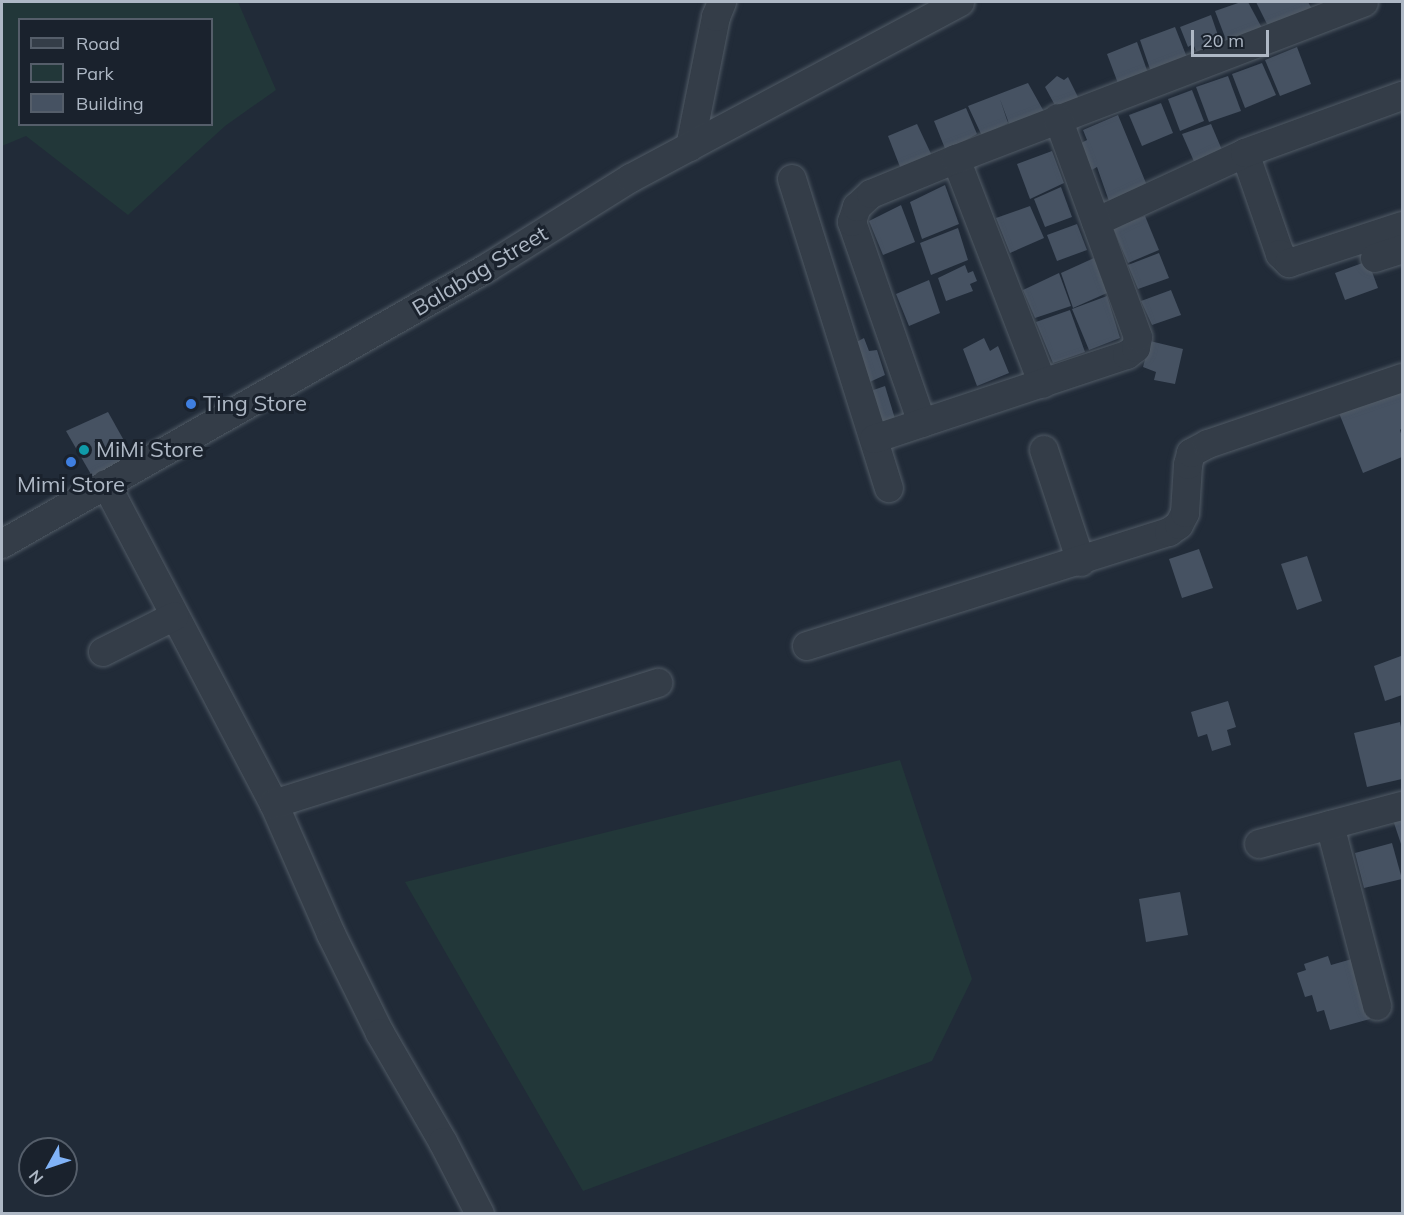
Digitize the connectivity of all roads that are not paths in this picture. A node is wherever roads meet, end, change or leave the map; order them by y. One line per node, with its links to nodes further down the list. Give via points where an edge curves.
1 (722, 2): 6 (street)
2 (960, 2): 6 (street, Balabag Street)
3 (1356, 3): 5 (street)
4 (1402, 96): 7 (street)
5 (1058, 118): 8 (street); 10 (street)
6 (690, 147): 19 (street, Balabag Street, via 632,178 488,268)
7 (1245, 153): 10 (street); 11 (street, via 1280,254 1289,263)
8 (956, 159): 15 (street); 16 (street, via 871,194 857,207 852,222)
9 (792, 179): 17 (street)
10 (1096, 222): 15 (street, via 1138,337 1136,348 1127,356)
11 (1402, 226)
12 (1402, 249): 13 (street)
13 (1375, 258)
14 (1402, 378): 22 (street, via 1191,453 1185,513 1179,525 1169,532)
15 (1043, 384): 16 (street)
16 (922, 423): 17 (street)
17 (874, 439): 20 (street)
18 (1044, 450): 22 (street)
19 (106, 484): 21 (street, Balabag Street); 23 (street)
20 (889, 488)
21 (2, 544)
22 (1081, 562): 24 (street)
23 (175, 616): 25 (street); 27 (street)
24 (807, 646)
25 (103, 652)
26 (658, 683): 27 (street)
27 (274, 804): 32 (street, via 365,1003)
28 (1402, 806): 29 (street)
29 (1330, 825): 30 (street); 31 (street)
30 (1259, 844)
31 (1377, 1006)
32 (480, 1214)

